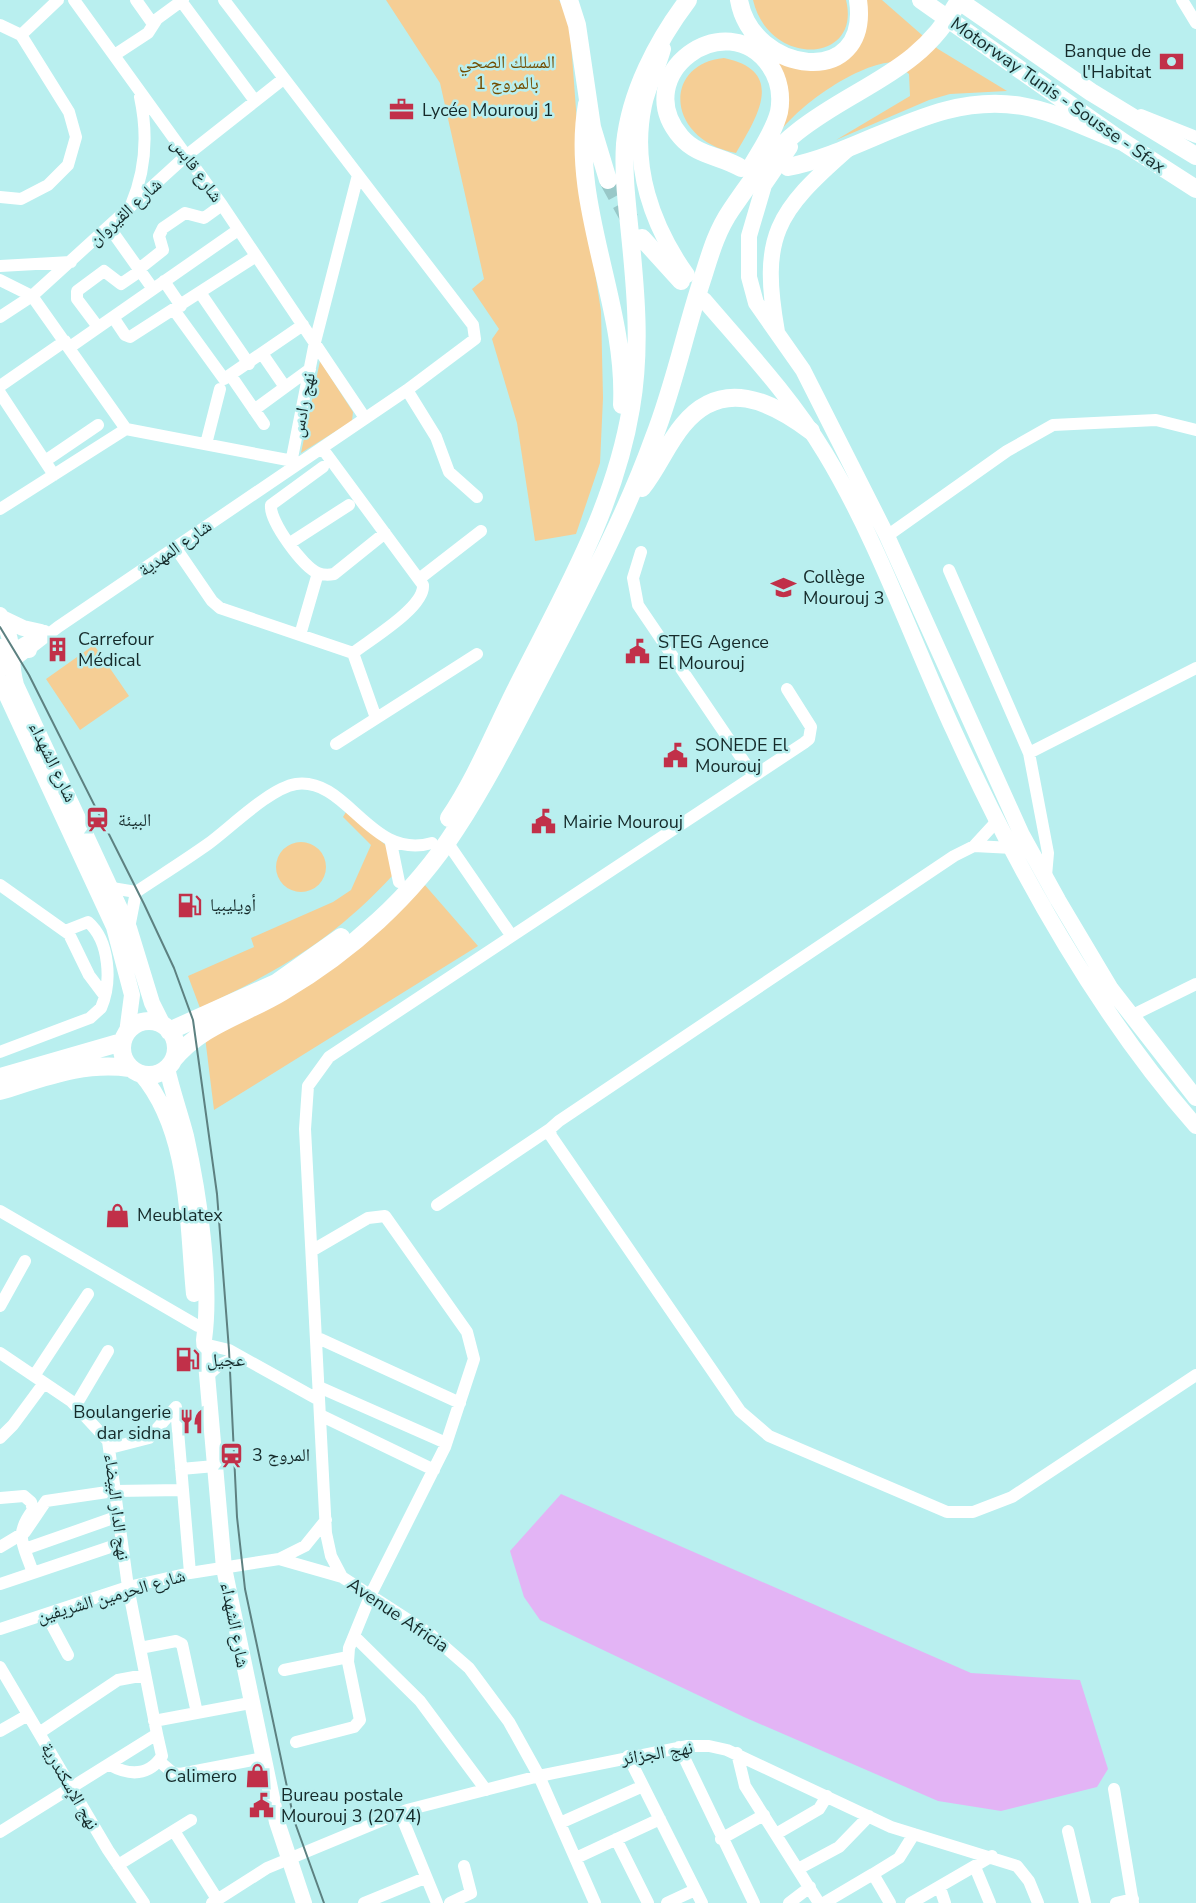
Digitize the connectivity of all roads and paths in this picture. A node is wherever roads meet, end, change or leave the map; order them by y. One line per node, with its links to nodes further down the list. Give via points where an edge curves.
1 (58, 0): 17 (street)
2 (74, 0): 18 (street, شارع قابس)
3 (136, 0): 14 (street)
4 (224, 0): 20 (street)
5 (569, 0): 24 (highway, via 577,25)
6 (688, 0): 16 (highway)
7 (739, 0): 8 (highway, via 747,24 761,40 788,58 811,63 834,57 852,42 860,23)
8 (858, 0)
9 (921, 0): 27 (highway, Motorway Tunis - Sousse - Sfax)
10 (959, 0): 22 (highway, Motorway Tunis - Sousse - Sfax); 25 (highway, via 931,41 884,80)
11 (1182, 0): 13 (street)
12 (182, 1): 14 (street); 23 (street)
13 (1196, 23)
14 (153, 24): 18 (street, via 148,33)
15 (0, 25): 17 (street)
16 (670, 26): 19 (main road); 82 (highway, via 633,104 625,144 638,353 626,437)
17 (21, 35): 35 (street, via 69,112 75,144 68,165 34,195 9,200)
18 (116, 54): 21 (street, شارع قابس)
19 (660, 60): 38 (highway, via 657,105 670,136 704,162 741,169 690,146 667,111 666,89 674,68 707,44 732,43 756,51 774,71 780,96 776,120); 46 (main road, via 642,116 643,177 656,223)
20 (282, 80): 23 (street, شارع القيروان); 32 (street)
21 (139, 91): 29 (street, شارع قابس); 37 (street, via 145,125 144,161)
22 (1091, 92): 26 (street); 30 (highway, Motorway Tunis - Sousse - Sfax)
23 (256, 101): 29 (street, شارع القيروان)
24 (587, 104): 33 (highway); 82 (highway, via 584,135 590,205 622,365)
25 (831, 110): 38 (highway, via 781,145); 57 (main road, via 775,166 753,220 748,249 751,287)
26 (1196, 137)
27 (1123, 142): 28 (highway, via 1032,108 982,103 935,112); 34 (highway, Motorway Tunis - Sousse - Sfax)
28 (853, 145): 31 (highway); 57 (main road, via 799,194 778,232 769,282)
29 (187, 155): 36 (street, شارع قابس); 37 (street, شارع القيروان)
30 (1196, 156)
31 (788, 167)
32 (358, 175): 58 (street, نهج رادس); 67 (street, شارع المهدية, via 476,332 468,346)
33 (608, 180)
34 (1196, 189)
35 (0, 197)
36 (222, 205): 40 (street, شارع قابس); 45 (street, via 204,218 185,214 163,228 159,236 163,250)
37 (129, 209): 39 (street, شارع القيروان)
38 (723, 222): 84 (highway, via 663,413)
39 (109, 227): 43 (street, شارع القيروان); 45 (street)
40 (238, 230): 42 (street, شارع قابس); 48 (street)
41 (642, 239): 46 (highway)
42 (256, 256): 49 (street); 55 (street, شارع قابس)
43 (71, 261): 44 (street); 50 (street, شارع القيروان)
44 (0, 266)
45 (140, 270): 48 (street); 56 (street, via 123,284 104,271 79,289 77,299)
46 (684, 278)
47 (0, 280): 50 (street)
48 (159, 285): 52 (street); 54 (street)
49 (201, 294): 52 (street); 61 (street)
50 (32, 296): 53 (street, شارع القيروان); 59 (street)
51 (704, 300): 75 (main road)
52 (177, 308): 54 (street, via 130,337); 63 (street, via 219,376)
53 (0, 317)
54 (113, 317): 56 (street)
55 (303, 326): 58 (street, شارع قابس); 60 (street)
56 (98, 327): 59 (street)
57 (778, 335): 89 (main road, via 803,370)
58 (315, 342): 62 (street, نهج رادس); 70 (street, شارع قابس)
59 (67, 344): 64 (street); 73 (street)
60 (263, 355): 61 (street); 65 (street)
61 (249, 364): 63 (street)
62 (310, 369): 65 (street); 79 (street, نهج رادس)
63 (231, 376): 69 (street)
64 (0, 386)
65 (285, 387): 69 (street)
66 (220, 389): 76 (street)
67 (407, 390): 70 (street, شارع المهدية); 83 (street, via 436,437 449,472)
68 (0, 393): 78 (street)
69 (254, 410): 71 (street)
70 (365, 418): 77 (street, شارع المهدية)
71 (264, 424)
72 (98, 425): 78 (street)
73 (126, 429): 76 (street); 81 (street)
74 (1196, 430): 89 (street, via 1156,420 1054,425 1007,451)
75 (811, 431): 84 (highway, via 764,401 737,398 713,403 683,424 649,480); 110 (main road, via 846,491)
76 (206, 444): 79 (street)
77 (322, 448): 79 (street, شارع المهدية); 88 (street)
78 (45, 461): 81 (street)
79 (292, 464): 91 (street, شارع المهدية)
80 (323, 467): 90 (street, via 271,505 271,516)
81 (54, 475): 86 (street)
82 (612, 488): 112 (highway, via 588,546)
83 (477, 497)
84 (629, 499): 112 (highway, via 505,745)
85 (349, 505): 90 (street)
86 (0, 509)
87 (481, 531): 95 (street)
88 (385, 533): 94 (street, via 338,572); 95 (street)
89 (887, 536): 115 (main road, via 1017,824)
90 (290, 543): 94 (street)
91 (175, 547): 97 (street, شارع المهدية); 99 (street, via 220,608)
92 (641, 552): 109 (street, via 633,578 638,605)
93 (949, 570): 108 (street)
94 (318, 573): 99 (street)
95 (419, 579): 100 (street, via 421,599)
96 (1, 616): 98 (main road); 102 (main road, شارع الشهداء)
97 (58, 627): 98 (street); 102 (street)
98 (41, 632): 102 (street)
99 (300, 635): 100 (street)
100 (353, 653): 106 (street)
101 (477, 654): 106 (street)
102 (9, 657): 118 (main road, شارع الشهداء, via 30,717)
103 (1196, 668): 108 (street)
104 (0, 681): 127 (main road, شارع الشهداء, via 114,927 132,995)
105 (787, 689): 109 (street, via 809,721 809,739)
106 (376, 718): 107 (street)
107 (336, 744)
108 (1029, 753): 115 (street, via 1048,853)
109 (753, 775): 122 (street, via 675,821)
110 (997, 821): 113 (street); 114 (main road)
111 (391, 843): 112 (street); 116 (street); 119 (street, via 320,788 296,785 270,798)
112 (440, 843): 116 (highway); 122 (street); 129 (highway, via 399,899 329,962 263,1003 196,1035)
113 (974, 846): 114 (street); 135 (street)
114 (1013, 848): 134 (main road, via 1100,1000)
115 (1046, 876): 125 (main road, via 1093,962)
116 (399, 882): 126 (highway, via 357,924 287,975 241,1001)
117 (0, 885): 121 (street)
118 (112, 888): 119 (street); 120 (main road, شارع الشهداء)
119 (136, 892): 120 (street)
120 (129, 928): 126 (main road, شارع الشهداء, via 152,1003)
121 (65, 930): 124 (street); 124 (street, via 84,922 92,925 107,961)
122 (511, 935): 138 (street, via 329,1057 317,1070 305,1103)
123 (1196, 984): 125 (street)
124 (104, 995): 128 (street, via 94,1016)
125 (1131, 1016): 133 (main road)
126 (166, 1028): 127 (highway, via 139,1023); 129 (highway, via 175,1045)
127 (125, 1037): 130 (highway, via 122,1056); 131 (highway)
128 (0, 1052)
129 (170, 1064): 130 (highway, via 159,1073); 142 (main road, شارع الشهداء, via 194,1183)
130 (135, 1071): 132 (highway, via 96,1065); 142 (main road, شارع الشهداء, via 156,1093 174,1140)
131 (0, 1077)
132 (0, 1091)
133 (1196, 1098)
134 (1196, 1126)
135 (550, 1129): 136 (street); 147 (street, via 554,1144 740,1411 769,1436 947,1512 973,1512 1012,1497)
136 (437, 1205)
137 (0, 1211): 142 (street)
138 (313, 1250): 143 (street); 151 (street, via 368,1218 385,1216 467,1332 474,1359)
139 (25, 1261): 141 (street)
140 (88, 1294): 149 (street)
141 (0, 1306)
142 (203, 1334): 146 (street); 148 (main road, شارع الشهداء)
143 (318, 1338): 150 (street); 151 (street)
144 (108, 1351): 152 (street)
145 (0, 1353): 149 (street, نهج الدار البيضاء)
146 (240, 1356): 148 (street); 150 (street)
147 (1196, 1374)
148 (207, 1376): 157 (main road, شارع الشهداء)
149 (39, 1379): 152 (street, نهج الدار البيضاء); 154 (street, via 13,1425)
150 (319, 1393): 153 (street); 155 (street)
151 (460, 1403): 155 (street)
152 (76, 1405): 156 (street, نهج الدار البيضاء)
153 (320, 1415): 159 (street); 164 (street)
154 (0, 1438)
155 (446, 1443): 159 (street)
156 (110, 1448): 158 (street, via 149,1438 176,1407); 161 (street, نهج الدار البيضاء)
157 (215, 1466): 158 (street); 170 (main road, شارع الشهداء)
158 (181, 1469): 160 (street)
159 (434, 1470): 176 (street)
160 (183, 1490): 161 (street); 172 (street)
161 (114, 1491): 163 (street, نهج الدار البيضاء); 165 (street, via 46,1501)
162 (0, 1499): 165 (street, via 24,1496 31,1502 33,1510 20,1526)
163 (119, 1516): 166 (street, نهج الدار البيضاء); 168 (street)
164 (326, 1519): 169 (street, via 304,1546); 173 (street, via 328,1544)
165 (20, 1535): 167 (street); 168 (street)
166 (122, 1543): 171 (street); 175 (street, نهج الدار البيضاء)
167 (0, 1547)
168 (25, 1549): 171 (street)
169 (279, 1559): 170 (street, Avenue Africia); 173 (street, Avenue Africia)
170 (223, 1568): 172 (street, شارع الحرمين الشريفين); 186 (main road, شارع الشهداء)
171 (33, 1573): 174 (street)
172 (190, 1573): 175 (street, شارع الحرمين الشريفين)
173 (342, 1577): 176 (street, Avenue Africia)
174 (0, 1584)
175 (128, 1587): 177 (street, شارع الحرمين الشريفين); 180 (street, نهج الدار البيضاء)
176 (371, 1594): 179 (street); 200 (street, Avenue Africia, via 443,1643 469,1668 509,1722)
177 (46, 1614): 178 (street, شارع الحرمين الشريفين); 181 (street)
178 (0, 1629)
179 (354, 1636): 182 (street); 204 (street, via 420,1700)
180 (139, 1647): 185 (street, نهج الدار البيضاء); 187 (street, via 182,1644)
181 (68, 1655)
182 (348, 1657): 184 (street); 193 (street, via 358,1725)
183 (0, 1667): 188 (street, نهج الإسكندرية)
184 (284, 1670)
185 (145, 1675): 189 (street, نهج الدار البيضاء); 191 (street, via 118,1680)
186 (250, 1703): 187 (street); 197 (main road, شارع الشهداء)
187 (197, 1713): 189 (street)
188 (28, 1716): 190 (street); 191 (street, نهج الإسكندرية)
189 (154, 1721): 192 (street, نهج الدار البيضاء)
190 (0, 1731)
191 (39, 1733): 203 (street, نهج الإسكندرية)
192 (157, 1734): 198 (street, نهج الدار البيضاء); 199 (street)
193 (296, 1742)
194 (679, 1747): 195 (street, نهج الجزائر, via 709,1746); 196 (street, نهج الجزائر); 218 (street)
195 (737, 1754): 205 (street, نهج الجزائر); 207 (street, via 745,1786)
196 (628, 1756): 200 (street, نهج الجزائر); 201 (street)
197 (263, 1758): 198 (street, via 176,1774); 221 (main road, شارع الشهداء)
198 (159, 1761): 199 (street, via 132,1774)
199 (110, 1765): 203 (street)
200 (539, 1776): 204 (street, نهج الجزائر); 211 (street, Avenue Africia)
201 (643, 1786): 209 (street); 211 (street)
202 (1114, 1789): 232 (street)
203 (72, 1790): 214 (street); 222 (street, نهج الإسكندرية)
204 (486, 1790): 206 (street, نهج الجزائر)
205 (827, 1796): 208 (street, نهج الجزائر); 215 (street, via 819,1809)
206 (400, 1813): 221 (street, نهج الجزائر); 227 (street)
207 (764, 1815): 215 (street); 218 (street)
208 (869, 1816): 216 (street, نهج الجزائر); 225 (street, via 839,1847)
209 (660, 1819): 217 (street); 230 (street)
210 (191, 1820): 212 (street)
211 (560, 1823): 220 (street, Avenue Africia)
212 (174, 1830): 222 (street); 231 (street)
213 (1068, 1831): 250 (street)
214 (0, 1832)
215 (776, 1834): 225 (street)
216 (914, 1834): 219 (street, نهج الجزائر); 226 (street, via 899,1858)
217 (616, 1839): 220 (street); 239 (street)
218 (721, 1839): 242 (street)
219 (992, 1856): 224 (street); 249 (street, نهج الجزائر, via 1017,1866)
220 (576, 1858): 238 (street, Avenue Africia)
221 (287, 1860): 231 (street, نهج الجزائر); 234 (main road, شارع الشهداء)
222 (118, 1865): 233 (street, نهج الإسكندرية)
223 (464, 1866): 237 (street, via 471,1894)
224 (975, 1867): 229 (street); 248 (street)
225 (798, 1869): 228 (street)
226 (873, 1874): 244 (street); 245 (street)
227 (425, 1878): 235 (street); 236 (street)
228 (810, 1887): 243 (street); 244 (street)
229 (940, 1888): 246 (street); 247 (street)
230 (695, 1890): 240 (street); 241 (street)
231 (215, 1901)
232 (1133, 1901): 251 (street)
233 (144, 1903)
234 (304, 1903)
235 (364, 1903)
236 (437, 1903)
237 (450, 1903)
238 (595, 1903)
239 (648, 1903)
240 (667, 1903)
241 (702, 1903)
242 (754, 1903)
243 (789, 1903)
244 (822, 1903)
245 (890, 1903)
246 (911, 1903)
247 (945, 1903)
248 (990, 1903)
249 (1038, 1903)
250 (1086, 1903)
251 (1116, 1903)

